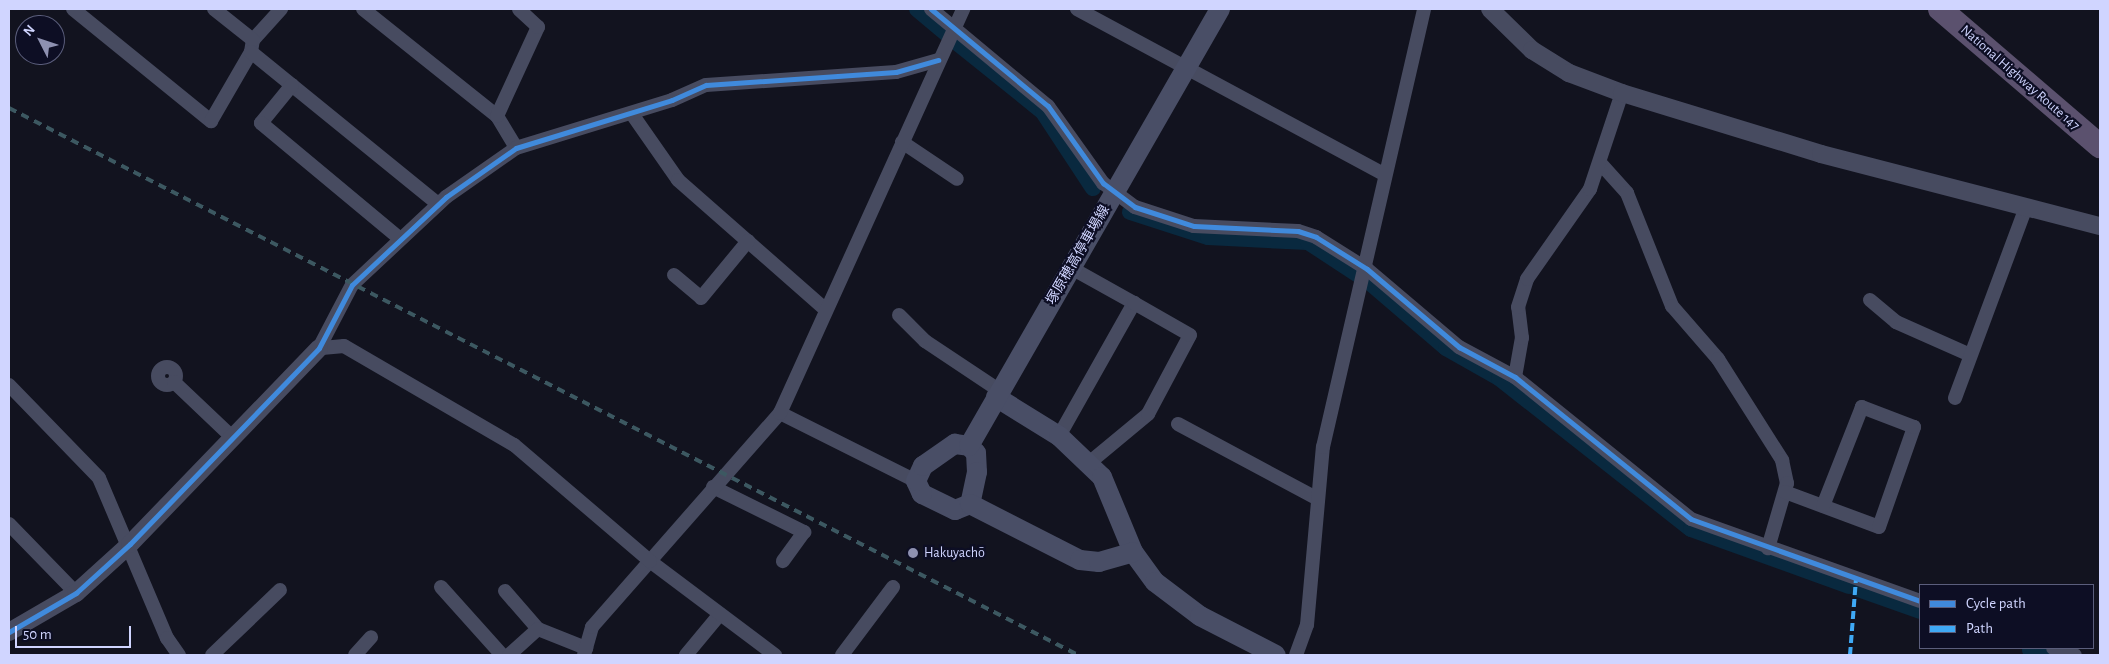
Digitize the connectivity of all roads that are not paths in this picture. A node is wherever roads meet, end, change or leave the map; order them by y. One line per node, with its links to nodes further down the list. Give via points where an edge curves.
1 (73, 9): 14 (street, via 211,122)
2 (214, 9): 14 (street)
3 (281, 9): 14 (street)
4 (363, 9): 20 (street)
5 (519, 9): 20 (street, via 538,28)
6 (930, 9): 13 (street)
7 (963, 9): 13 (street)
8 (1077, 9): 16 (street)
9 (1220, 9): 16 (main road, 塚原穂高停車場線)
10 (1424, 9): 25 (street)
11 (1490, 9): 18 (street, via 1532,50 1569,73)
12 (1940, 9): 22 (highway, National Highway Route 147)
13 (954, 28): 15 (street); 27 (street, via 1061,120)
14 (252, 46): 17 (street)
15 (938, 60): 19 (street, via 896,72 706,85); 21 (street)
16 (1186, 68): 25 (street); 27 (main road, 塚原穂高停車場線)
17 (292, 85): 28 (street); 31 (street, via 261,123)
18 (1622, 93): 24 (street); 29 (street)
19 (632, 114): 23 (street, via 586,123); 32 (street, via 678,180)
20 (497, 116): 23 (street)
21 (902, 142): 26 (street); 38 (street)
22 (2100, 146)
23 (516, 148): 28 (street)
24 (1601, 164): 42 (street, via 1590,189 1527,278 1518,307 1522,338); 55 (street, via 1627,193 1672,306 1718,359 1782,460 1788,483)
25 (1384, 174): 34 (street)
26 (957, 179)
27 (1113, 194): 33 (main road, 塚原穂高停車場線); 34 (street, via 1135,207 1194,226 1298,232 1316,238)
28 (438, 204): 31 (street)
29 (2026, 210): 30 (street); 41 (street)
30 (2100, 226)
31 (399, 238): 40 (street, via 352,285)
32 (748, 241): 35 (street, via 701,298); 38 (street)
33 (1071, 268): 37 (street); 45 (main road, 塚原穂高停車場線)
34 (1367, 270): 42 (street, via 1459,347); 56 (street, via 1323,447)
35 (674, 275)
36 (1870, 300): 41 (street, via 1896,322)
37 (1134, 303): 50 (street); 52 (street, via 1190,335 1148,414)
38 (826, 310): 47 (street)
39 (899, 315): 45 (street, via 925,341)
40 (319, 348): 49 (street); 63 (street, via 344,346 514,445)
41 (1970, 355): 46 (street)
42 (1515, 378): 61 (street, via 1691,519)
43 (174, 382): 49 (street)
44 (9, 385): 60 (street, via 99,478)
45 (998, 394): 50 (main road); 51 (main road, 塚原穂高停車場線)
46 (1955, 398)
47 (780, 413): 53 (street); 54 (street)
48 (1178, 424): 56 (street)
49 (231, 436): 60 (street)
50 (1059, 436): 52 (main road)
51 (969, 446): 53 (main road, via 955,444 939,452 923,466); 57 (main road, via 976,453 978,472)
52 (1089, 463): 62 (main road, via 1115,501)
53 (916, 481): 57 (main road, via 922,494 955,510)
54 (713, 487): 63 (street); 64 (street, via 804,532)
55 (1785, 492): 58 (street); 61 (street)
56 (1316, 498): 86 (street, via 1306,625)
57 (970, 504): 62 (main road, via 1080,560 1099,562)
58 (1823, 506): 58 (street, via 1879,527 1914,427 1862,407)
59 (9, 524): 69 (street)
60 (130, 544): 69 (street); 77 (street, via 167,638)
61 (1768, 548): 70 (street)
62 (1133, 552): 85 (main road, via 1175,600)
63 (650, 561): 71 (street); 76 (street, via 592,627)
64 (784, 561)
65 (441, 587): 80 (street)
66 (894, 587): 84 (street)
67 (280, 590): 78 (street)
68 (505, 591): 72 (street)
69 (76, 593): 73 (street)
70 (1919, 601)
71 (720, 614): 82 (street); 83 (street)
72 (538, 629): 76 (street); 81 (street)
73 (9, 632)
74 (371, 637): 79 (street)
75 (2056, 649): 87 (street)
76 (585, 651)
77 (179, 655)
78 (212, 655)
79 (355, 655)
80 (502, 655)
81 (509, 655)
82 (686, 655)
83 (775, 655)
84 (842, 655)
85 (1276, 655)
86 (1298, 655)
87 (2075, 655)

